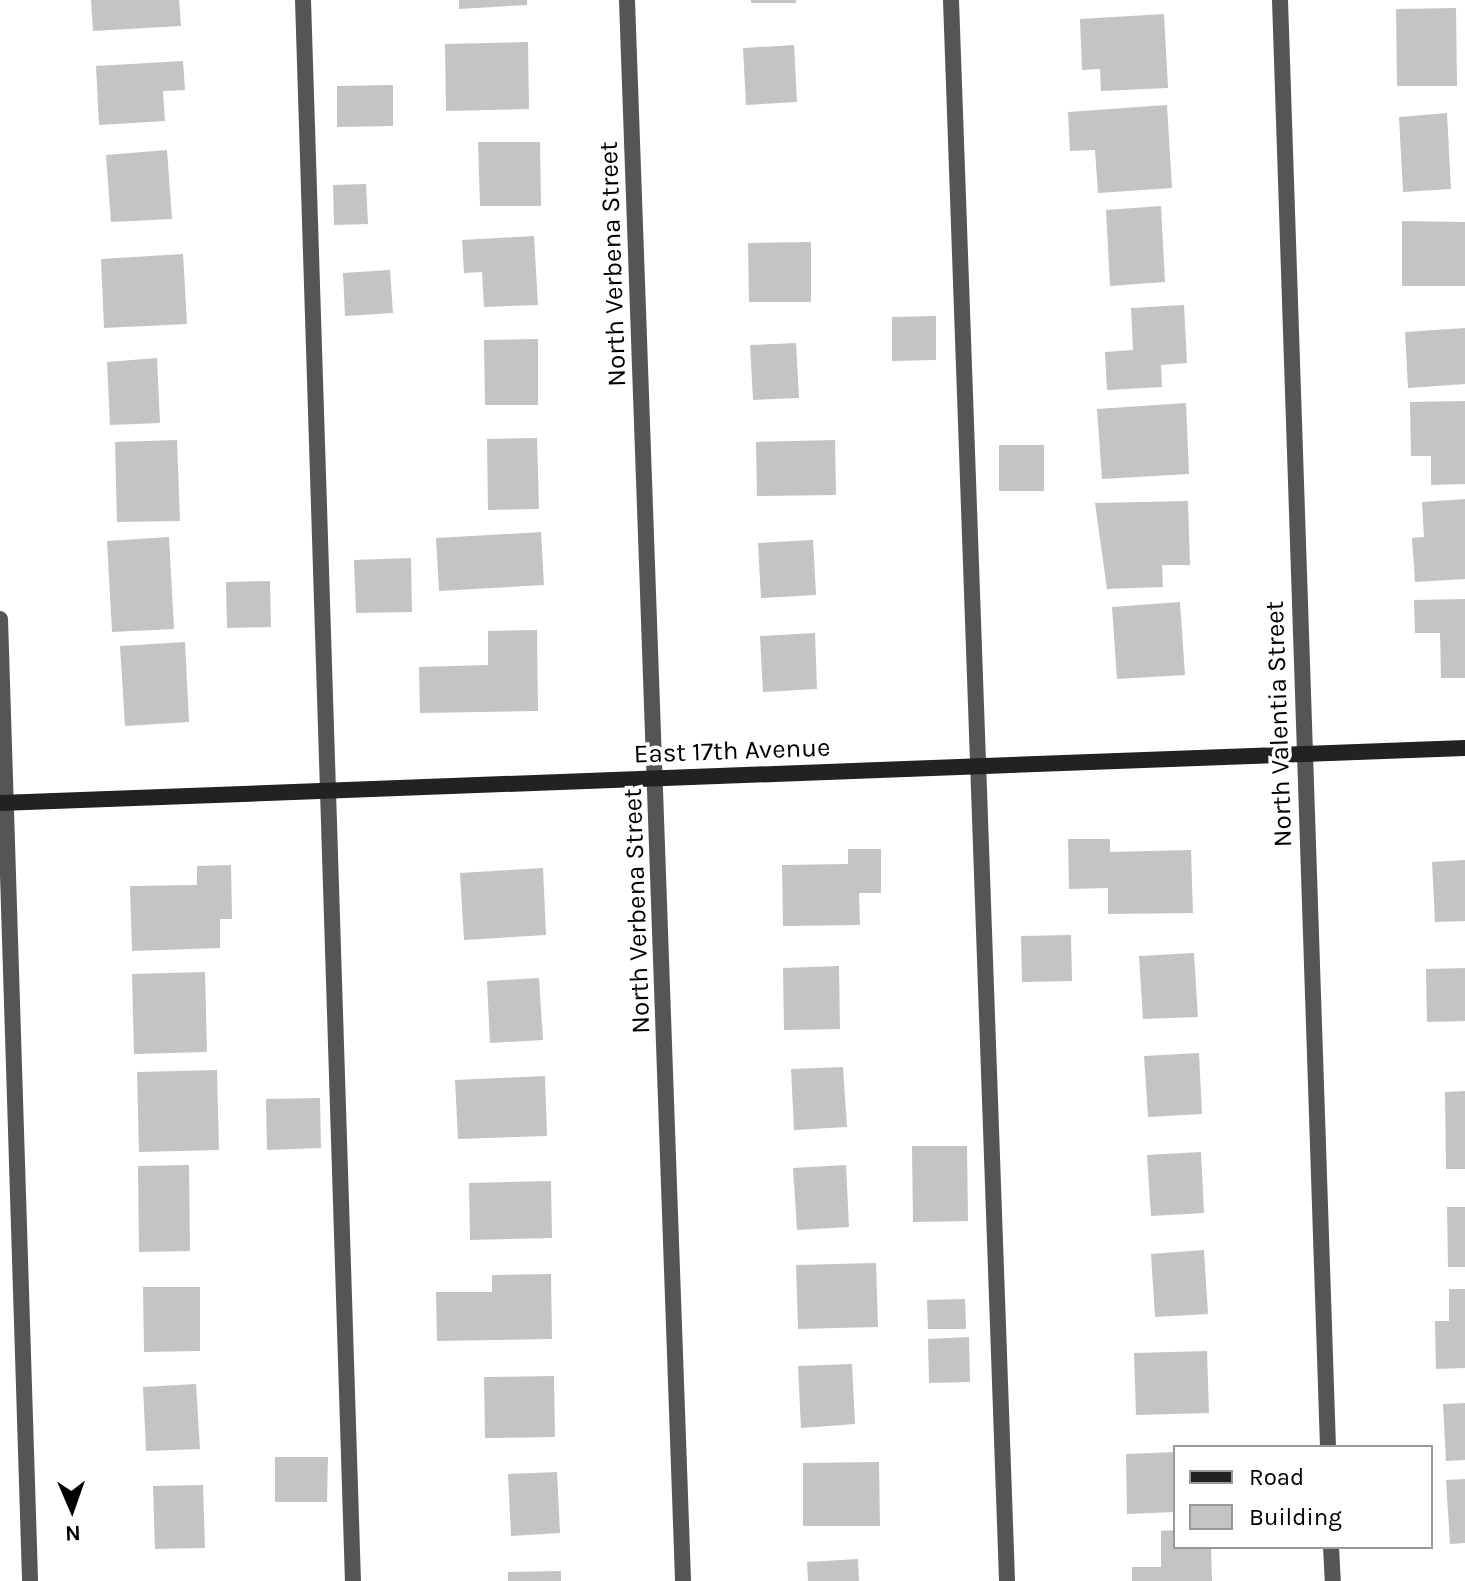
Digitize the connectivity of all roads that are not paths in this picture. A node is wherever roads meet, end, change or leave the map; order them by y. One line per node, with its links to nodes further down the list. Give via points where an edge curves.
1 (303, 0): 10 (street)
2 (627, 0): 9 (street, North Verbena Street)
3 (951, 0): 8 (street)
4 (1280, 0): 7 (street, North Valentia Street)
5 (0, 619): 11 (street)
6 (1465, 748): 7 (street, East 17th Avenue)
7 (1303, 753): 8 (street, East 17th Avenue); 12 (street, North Valentia Street)
8 (979, 766): 9 (street, East 17th Avenue); 17 (street)
9 (656, 778): 10 (street, East 17th Avenue); 16 (street, North Verbena Street)
10 (331, 790): 11 (street, East 17th Avenue); 15 (street)
11 (3, 803): 14 (street)
12 (1328, 1445)
13 (1331, 1549): 18 (street)
14 (30, 1581)
15 (353, 1581)
16 (683, 1581)
17 (1007, 1581)
18 (1333, 1581)

